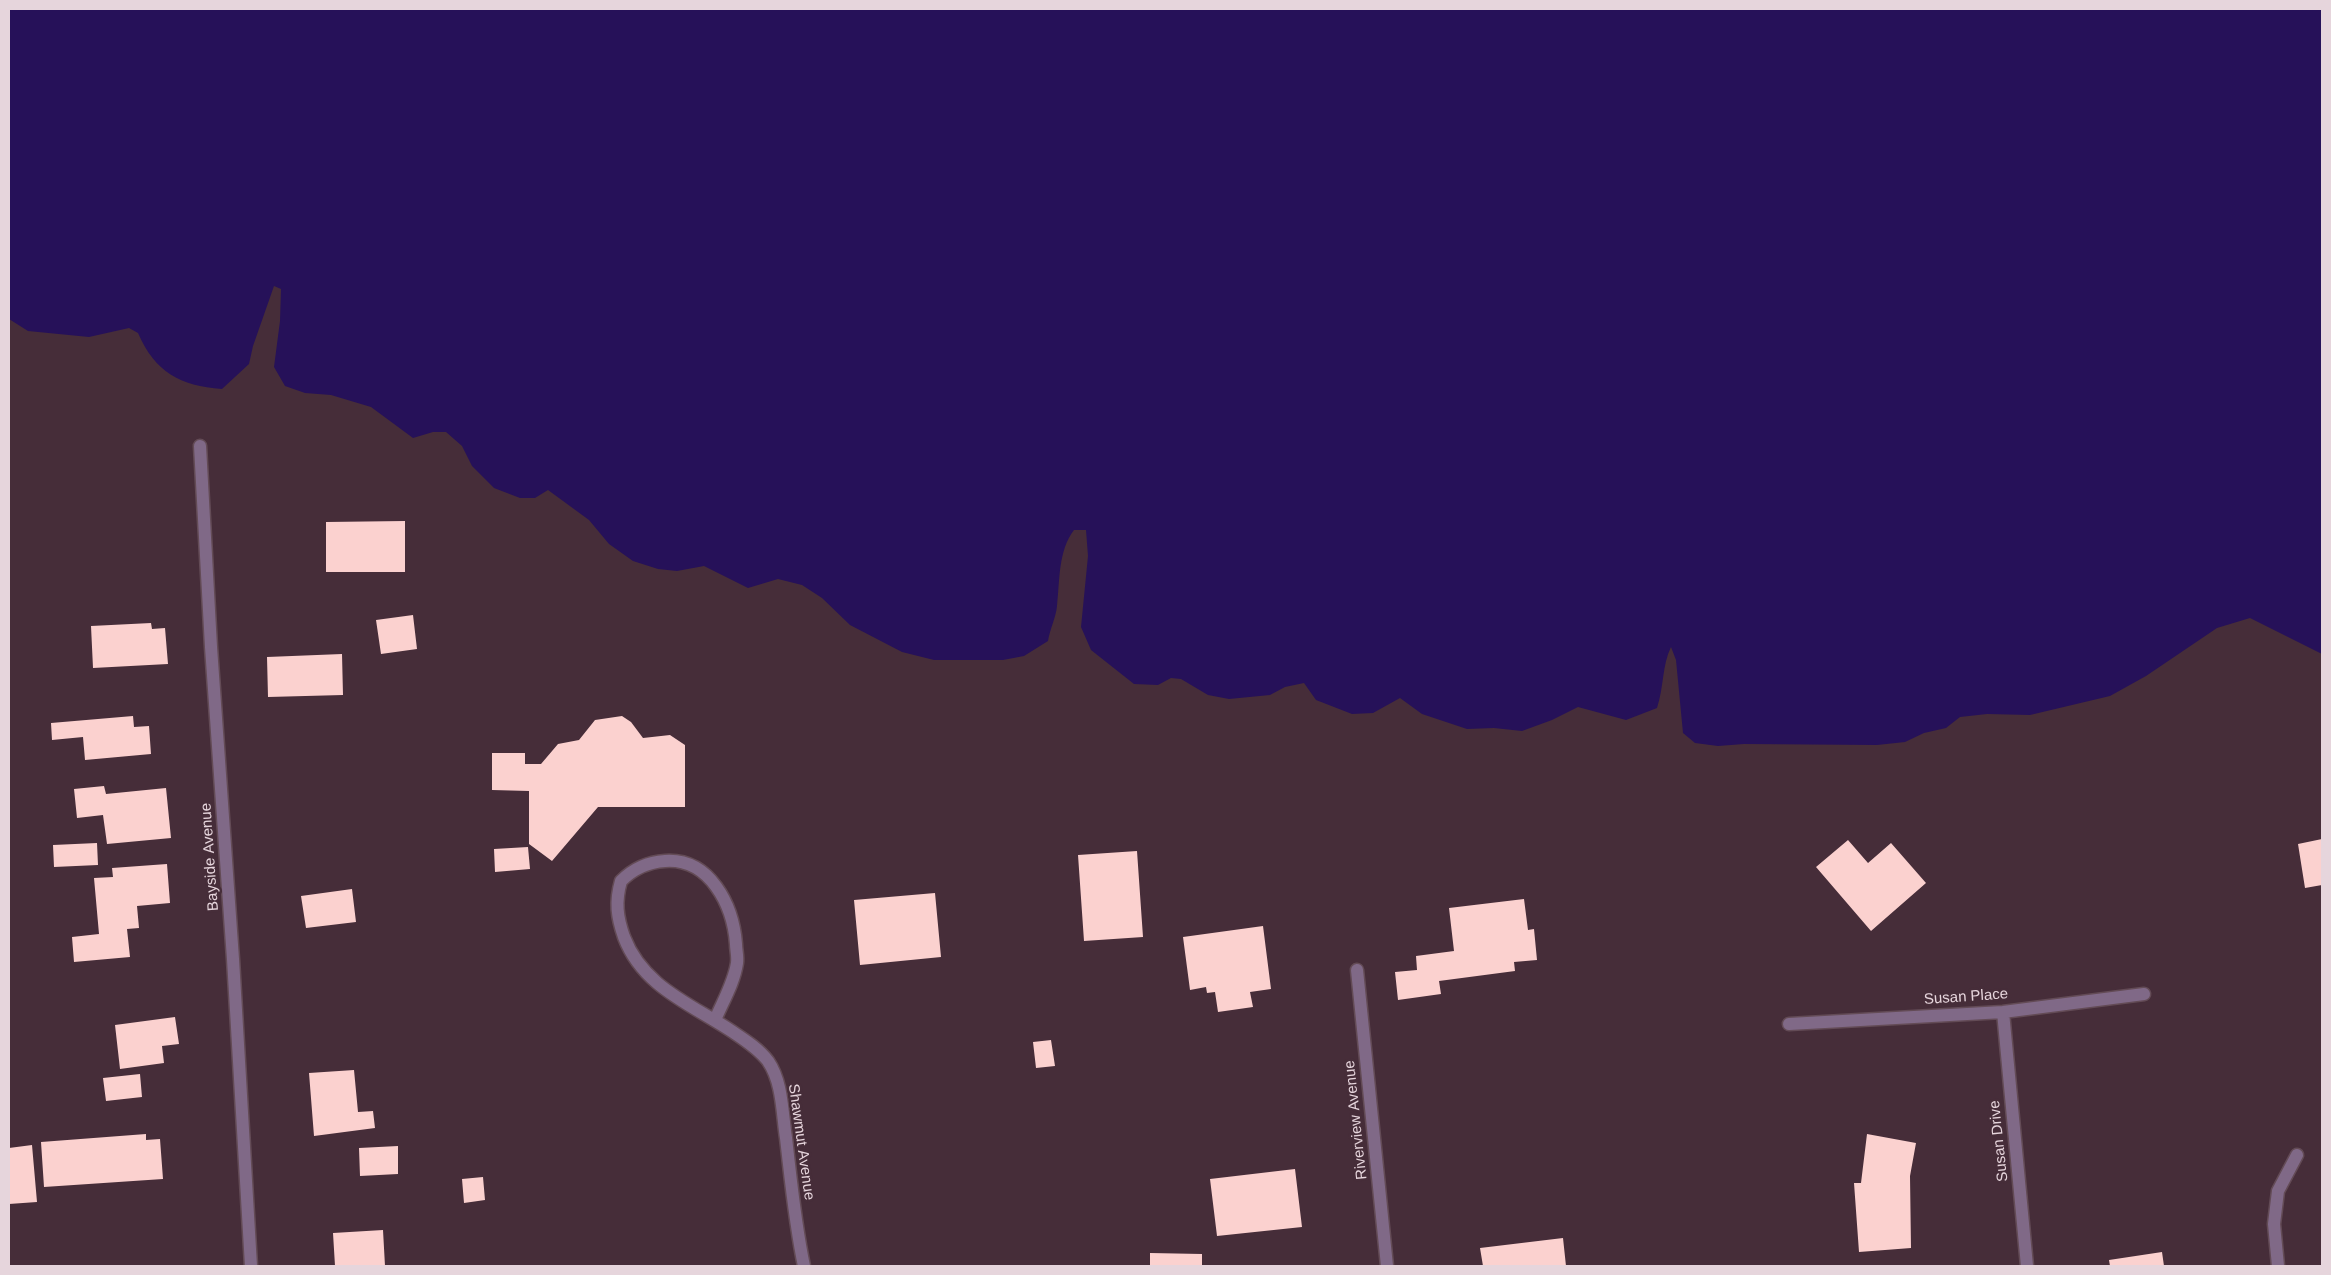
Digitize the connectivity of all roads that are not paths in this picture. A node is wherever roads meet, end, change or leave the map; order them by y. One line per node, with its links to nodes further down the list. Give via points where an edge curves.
1 (200, 446): 8 (street, Bayside Avenue)
2 (1357, 970): 10 (street, Riverview Avenue)
3 (2144, 994): 4 (street, Susan Place)
4 (2003, 1012): 6 (street, Susan Place); 11 (street, Susan Drive)
5 (715, 1020): 5 (street, Shawmut Avenue, via 665,991 638,965 626,942 618,921 618,892 621,881 642,866 659,861 688,863 705,874 725,901 734,923 737,962 732,984); 9 (street, Shawmut Avenue, via 748,1042 768,1061 778,1083)
6 (1789, 1024)
7 (2297, 1155): 12 (street, via 2278,1191 2274,1224)
8 (251, 1266)
9 (804, 1266)
10 (1387, 1266)
11 (2028, 1266)
12 (2278, 1266)

